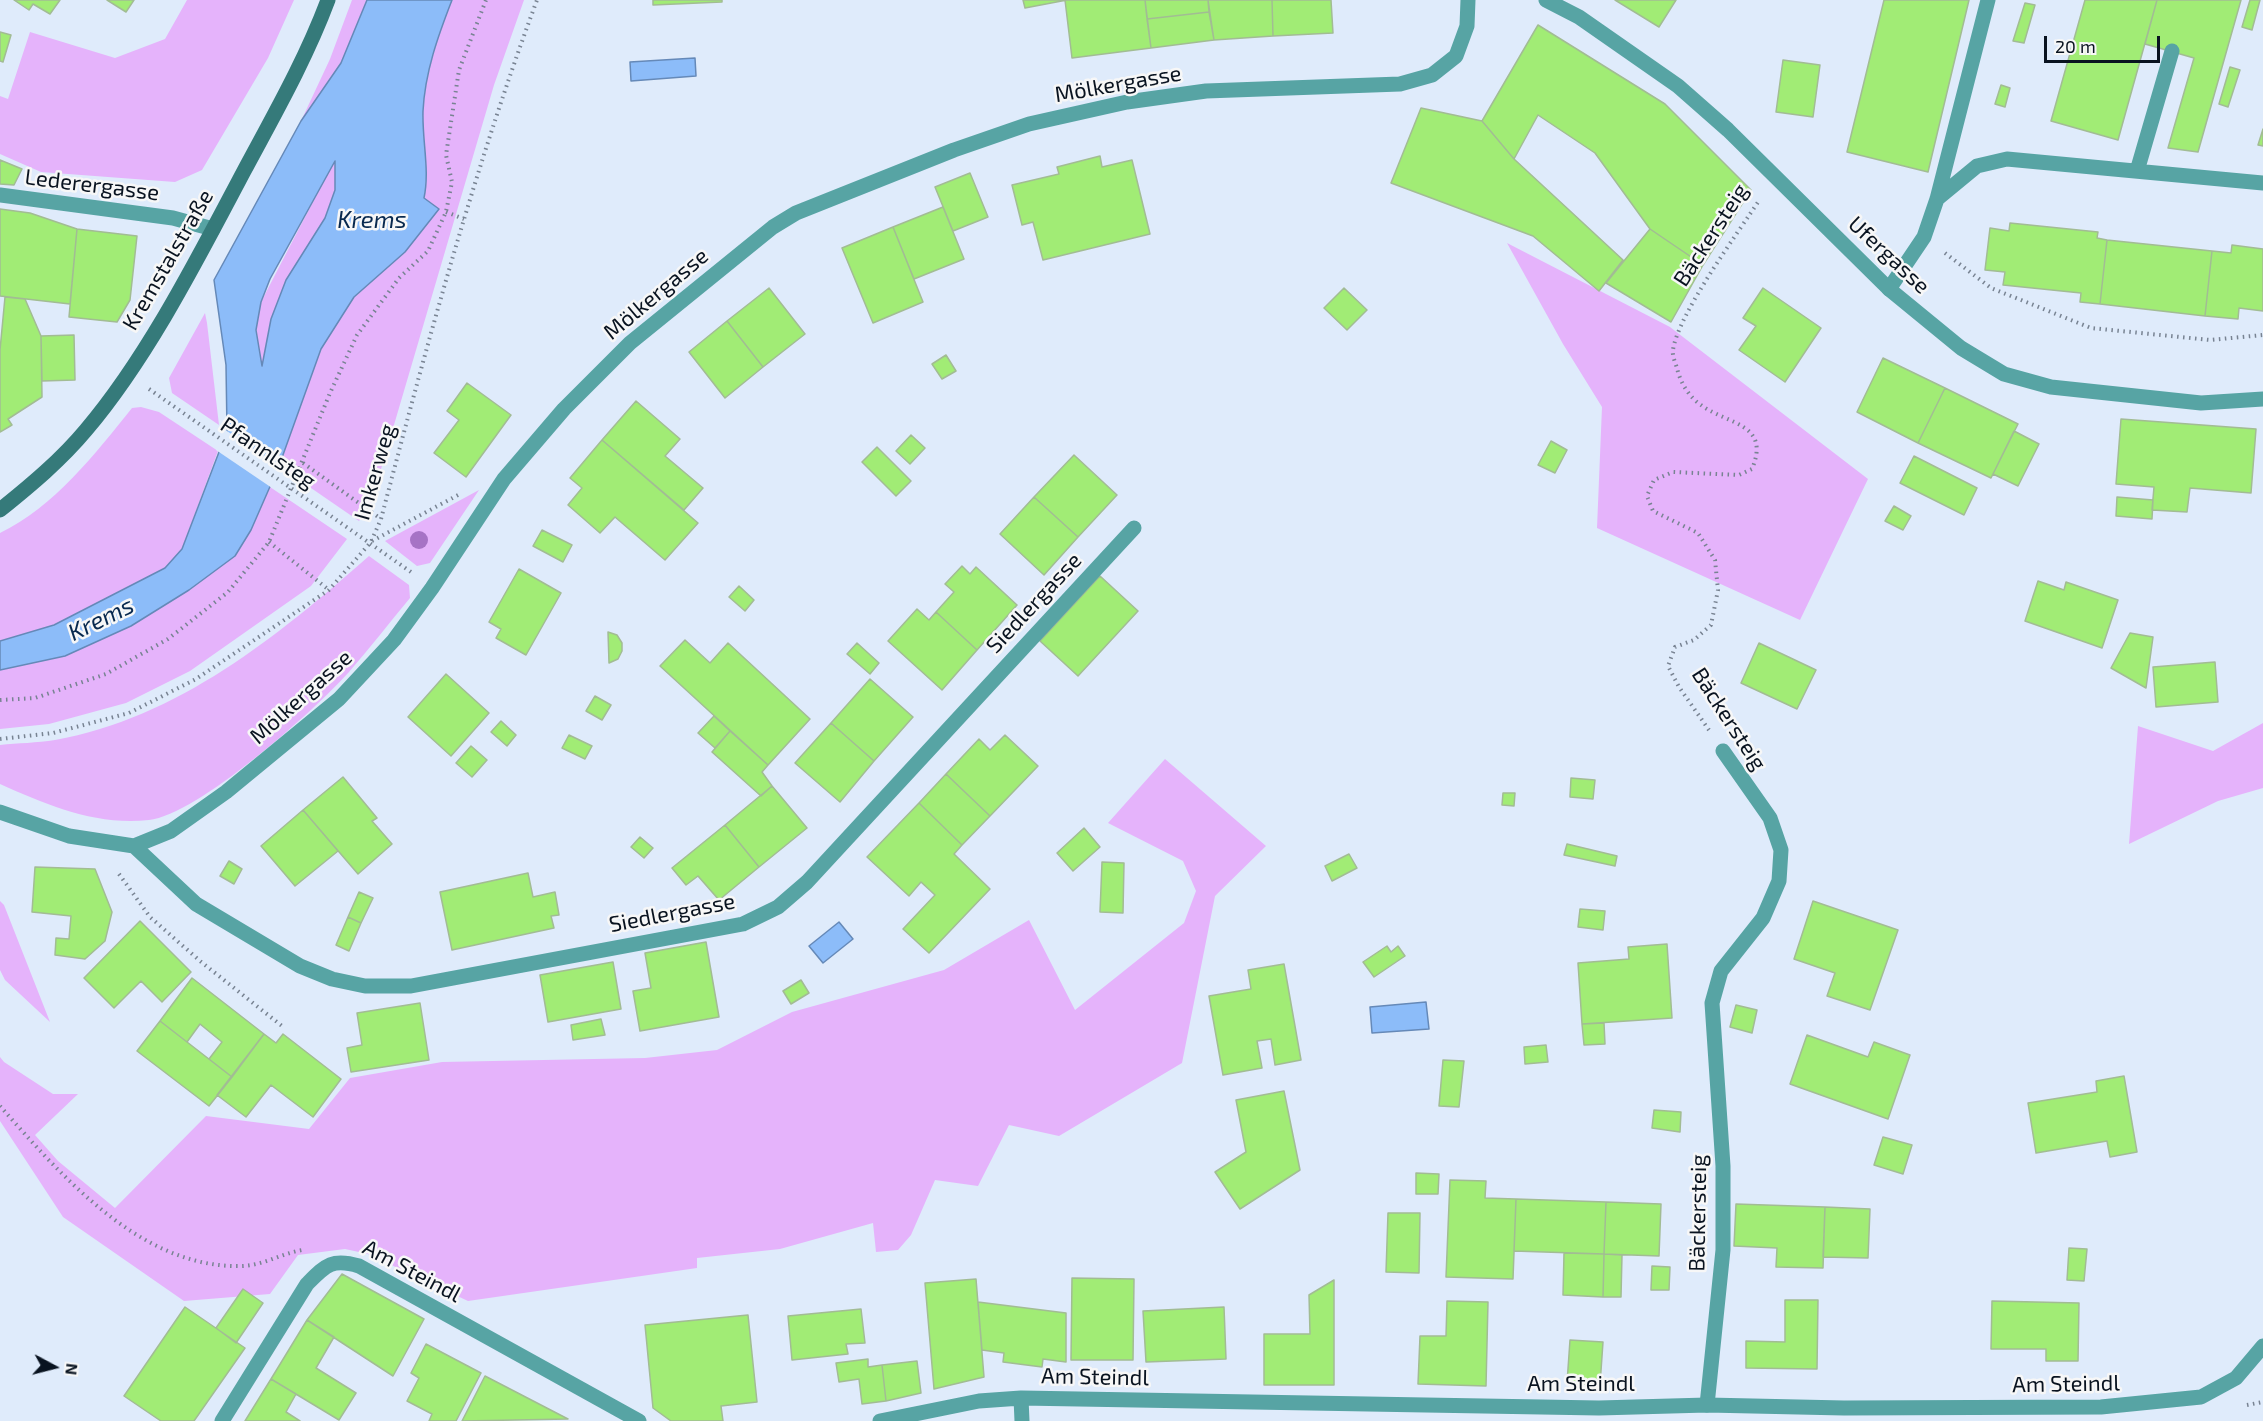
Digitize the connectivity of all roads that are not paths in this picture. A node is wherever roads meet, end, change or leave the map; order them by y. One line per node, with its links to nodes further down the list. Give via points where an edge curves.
1 (328, 0): 10 (main road, Kremstalstraße, via 296,73)
2 (1468, 0): 17 (street, Mölkergasse, via 1467,26 1456,56 1432,75 1400,84 1206,91 1127,102 1029,124 796,213 773,227 630,343 564,409 504,479 394,640 339,699 216,799 171,831)
3 (1546, 0): 11 (street, Ufergasse, via 1579,17 1678,86)
4 (1988, 0): 9 (street)
5 (2172, 51): 6 (street)
6 (2137, 171): 7 (street); 9 (street, via 1994,160 1977,166)
7 (2263, 183)
8 (0, 195): 10 (street, Lederergasse, via 172,218)
9 (1937, 199): 11 (street, via 1924,237)
10 (213, 229): 13 (main road, Kremstalstraße, via 128,375 86,430 40,477)
11 (1888, 289): 12 (street, Ufergasse, via 1961,348 2013,377 2051,387 2201,403)
12 (2263, 399)
13 (0, 510)
14 (1134, 528): 17 (street, Siedlergasse, via 807,882 778,907 742,924 411,986 365,986 332,979 300,966 196,904)
15 (1723, 751): 20 (street, Bäckersteig, via 1770,818 1781,850 1779,881 1762,918 1721,971 1712,1003 1723,1166 1723,1250)
16 (0, 812): 17 (street, Mölkergasse, via 69,836)
17 (134, 846)
18 (2263, 1346): 20 (street, Am Steindl, via 2236,1378 2201,1397 2155,1404 1925,1408)
19 (1021, 1398): 21 (street, Am Steindl); 24 (street, Am Steindl, via 979,1401); 25 (street)
20 (1707, 1405): 21 (street, Am Steindl)
21 (1600, 1414)
22 (222, 1421): 23 (street, Am Steindl, via 307,1284 324,1266 343,1261 360,1266)
23 (639, 1421)
24 (880, 1421)
25 (1022, 1421)

